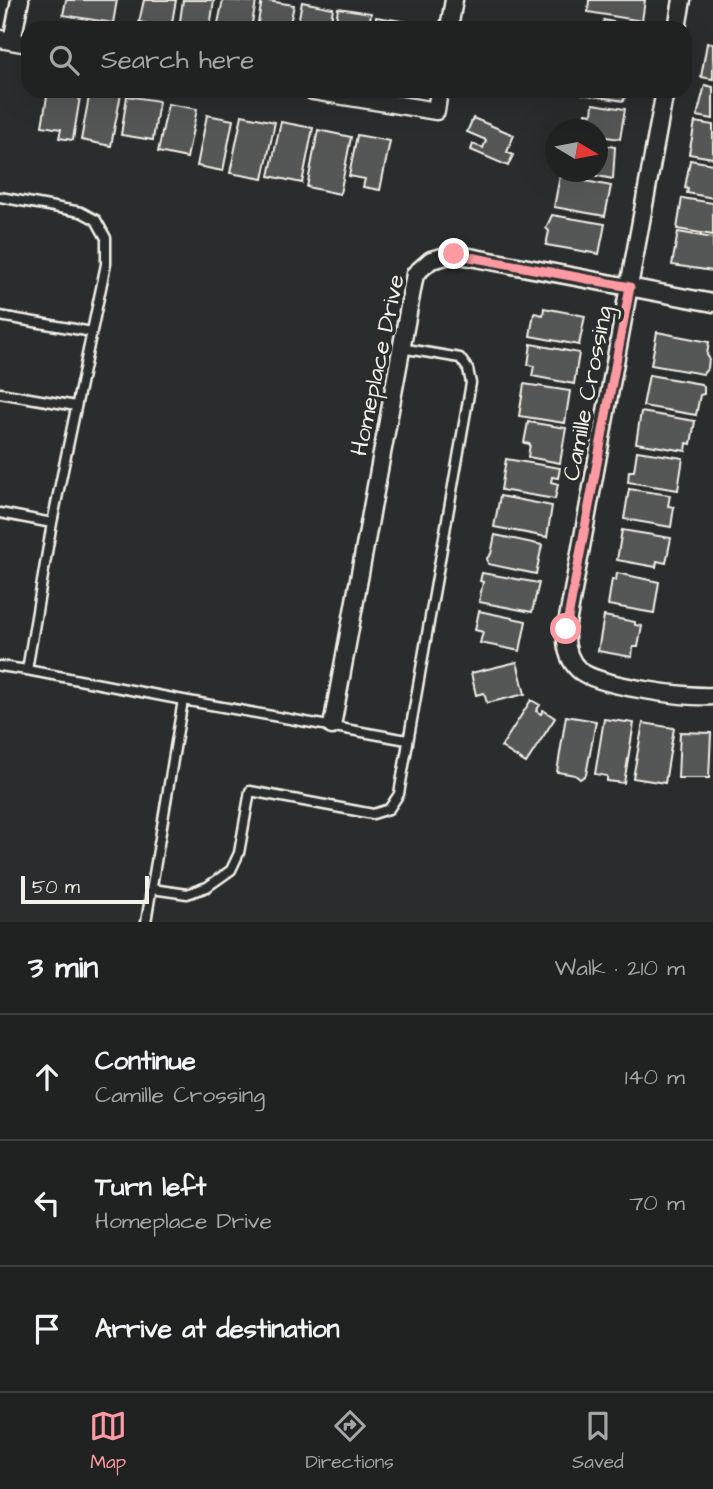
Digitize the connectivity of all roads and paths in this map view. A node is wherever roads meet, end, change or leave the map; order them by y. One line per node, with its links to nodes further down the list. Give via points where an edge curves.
1 (20, 0): 6 (street)
2 (454, 0): 4 (street)
3 (682, 0): 5 (street)
4 (450, 21)
5 (678, 21)
6 (13, 41)
7 (356, 98): 8 (street, via 436,111)
8 (438, 98)
9 (664, 98): 11 (street, Camille Crossing)
10 (0, 197): 14 (lane, via 81,212 96,220 106,238 106,264)
11 (630, 287): 12 (street, Homeplace Drive); 15 (street, Homeplace Drive, via 454,254 441,257 415,274); 22 (street, Camille Crossing, via 565,645 571,661 595,679)
12 (713, 303)
13 (0, 316): 14 (lane)
14 (92, 332): 17 (lane)
15 (401, 348): 24 (street, Homeplace Drive); 25 (lane, via 460,358 471,383)
16 (0, 393): 17 (lane)
17 (76, 406): 19 (lane)
18 (0, 513): 19 (lane)
19 (51, 523): 21 (lane)
20 (0, 666): 21 (lane)
21 (27, 670): 23 (lane)
22 (713, 696)
23 (183, 700): 24 (lane); 26 (lane)
24 (332, 726): 25 (lane)
25 (407, 740): 26 (lane, via 399,794 389,809 373,814 250,791 239,853 230,870 207,887 187,894)
26 (152, 889): 27 (lane)
27 (146, 922)

